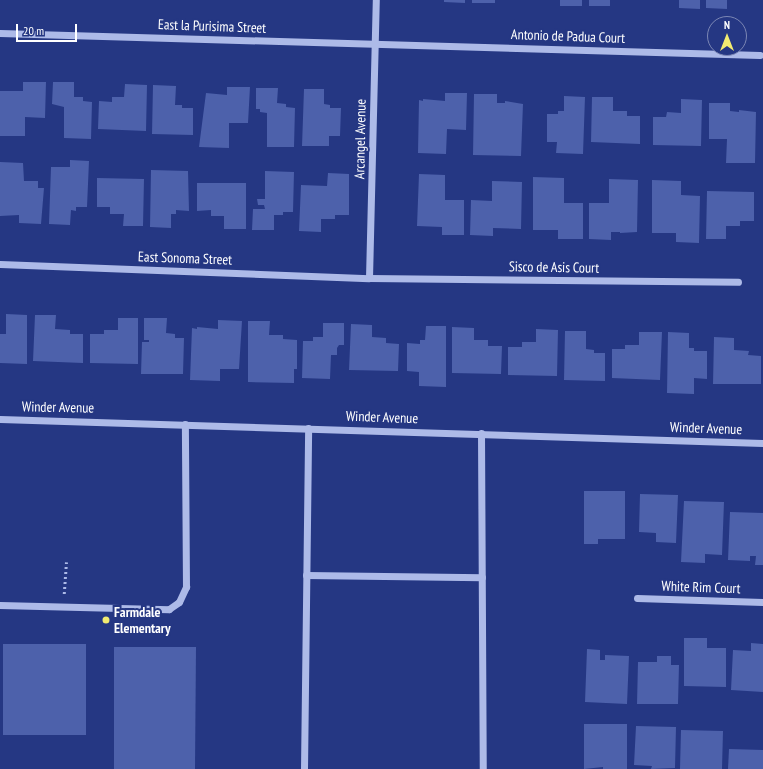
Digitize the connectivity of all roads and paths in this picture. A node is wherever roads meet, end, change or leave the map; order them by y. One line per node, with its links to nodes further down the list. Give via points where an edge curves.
1 (376, 0): 3 (street, Arcangel Avenue)
2 (0, 33): 3 (street, East la Purisima Street)
3 (375, 44): 4 (street, Antonio de Padua Court); 6 (street, Arcangel Avenue)
4 (760, 55)
5 (0, 264): 6 (street, East Sonoma Street)
6 (370, 278): 7 (street, Sisco de Asis Court)
7 (738, 282)
8 (0, 419): 9 (street, Winder Avenue)
9 (185, 424): 10 (street, Winder Avenue); 19 (street, via 186,587 179,602 169,609)
10 (308, 428): 11 (street, Winder Avenue); 14 (street)
11 (481, 434): 12 (street, Winder Avenue); 15 (street)
12 (763, 443)
13 (66, 562): 19 (path)
14 (306, 575): 15 (street); 20 (street)
15 (482, 577): 21 (street)
16 (637, 598): 17 (street, White Rim Court)
17 (763, 602)
18 (0, 605): 19 (street)
19 (64, 607)
20 (304, 769)
21 (483, 769)

